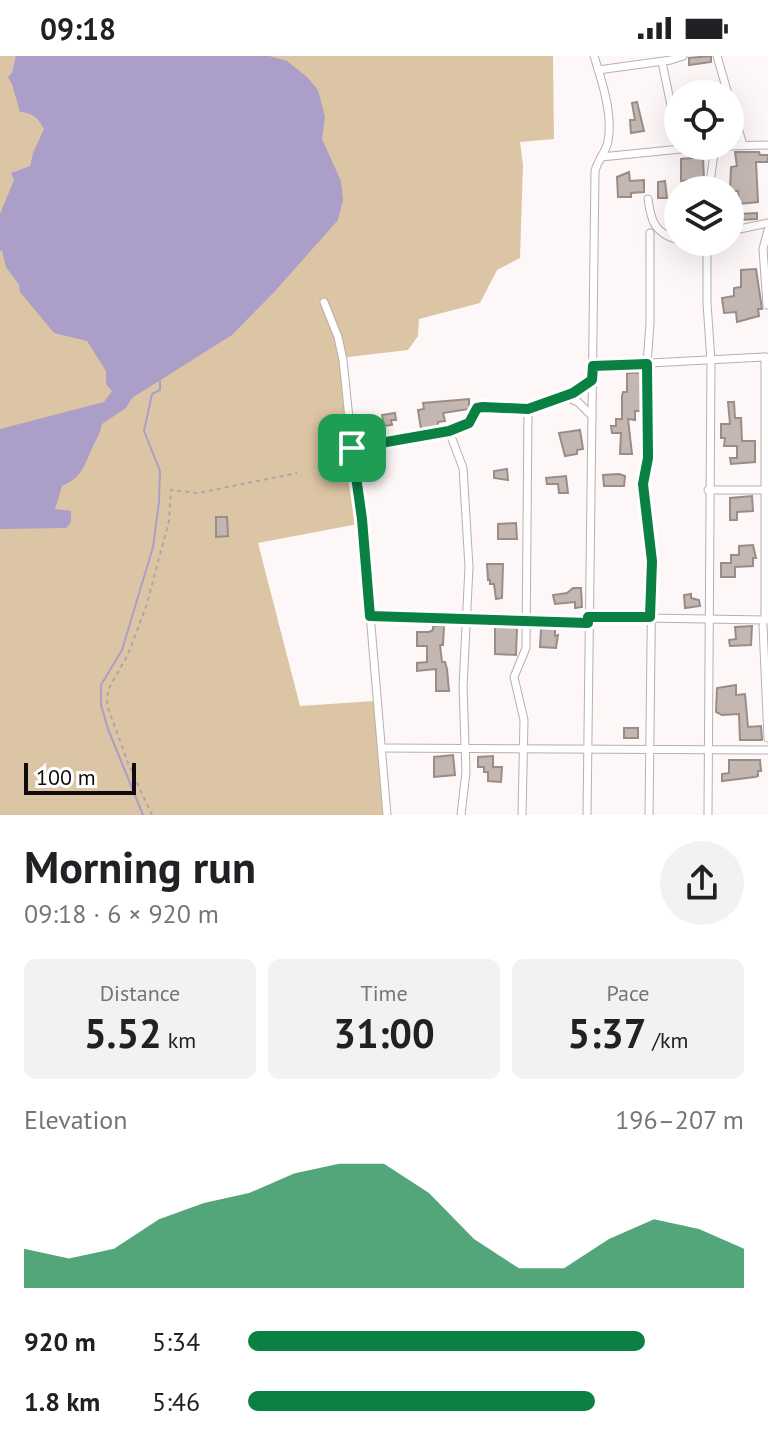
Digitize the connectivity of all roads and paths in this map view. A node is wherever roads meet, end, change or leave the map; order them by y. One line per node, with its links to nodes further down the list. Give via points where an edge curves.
1 (594, 56): 5 (street)
2 (683, 56): 4 (street)
3 (717, 56): 6 (street)
4 (659, 60): 5 (street); 7 (street)
5 (598, 70): 11 (street, via 609,129)
6 (724, 80)
7 (664, 81)
8 (744, 145): 9 (street)
9 (768, 145)
10 (664, 146): 11 (street)
11 (601, 157): 24 (street, via 595,171)
12 (648, 199): 17 (street, via 650,220)
13 (768, 223): 14 (street)
14 (744, 228)
15 (768, 230): 20 (street, via 763,249)
16 (650, 233): 23 (street)
17 (664, 235)
18 (707, 256): 22 (street)
19 (324, 302): 30 (street, via 343,360)
20 (767, 305)
21 (766, 357): 22 (street); 33 (street)
22 (711, 361): 23 (street); 32 (street)
23 (647, 364): 24 (street); 35 (street, via 648,458 643,484 652,561)
24 (593, 366): 25 (street)
25 (592, 380): 26 (street); 28 (street)
26 (563, 396): 27 (street); 28 (street)
27 (528, 409): 29 (street, via 477,408 469,423); 39 (street)
28 (592, 416): 38 (street)
29 (449, 431): 30 (street); 36 (street, via 463,468)
30 (352, 448): 34 (street)
31 (297, 473): 49 (path, via 198,493 171,490 169,521 146,607 108,690 107,705)
32 (708, 490): 33 (street); 37 (street)
33 (767, 490): 40 (street)
34 (370, 616): 36 (street); 45 (street)
35 (650, 617): 37 (street); 38 (street); 46 (street)
36 (467, 619): 39 (street); 42 (street)
37 (707, 619): 40 (street); 47 (street)
38 (588, 620): 39 (street); 44 (street)
39 (524, 622): 43 (street, via 525,654 514,677 522,702)
40 (766, 622): 41 (street)
41 (768, 738)
42 (464, 746): 43 (street); 45 (street); 51 (street)
43 (523, 747): 44 (street); 52 (street)
44 (588, 747): 46 (street); 53 (street)
45 (382, 748): 50 (street)
46 (650, 748): 47 (street); 54 (street)
47 (709, 748): 48 (street); 55 (street)
48 (768, 750)
49 (152, 815)
50 (387, 815)
51 (461, 815)
52 (522, 815)
53 (587, 815)
54 (649, 815)
55 (708, 815)

